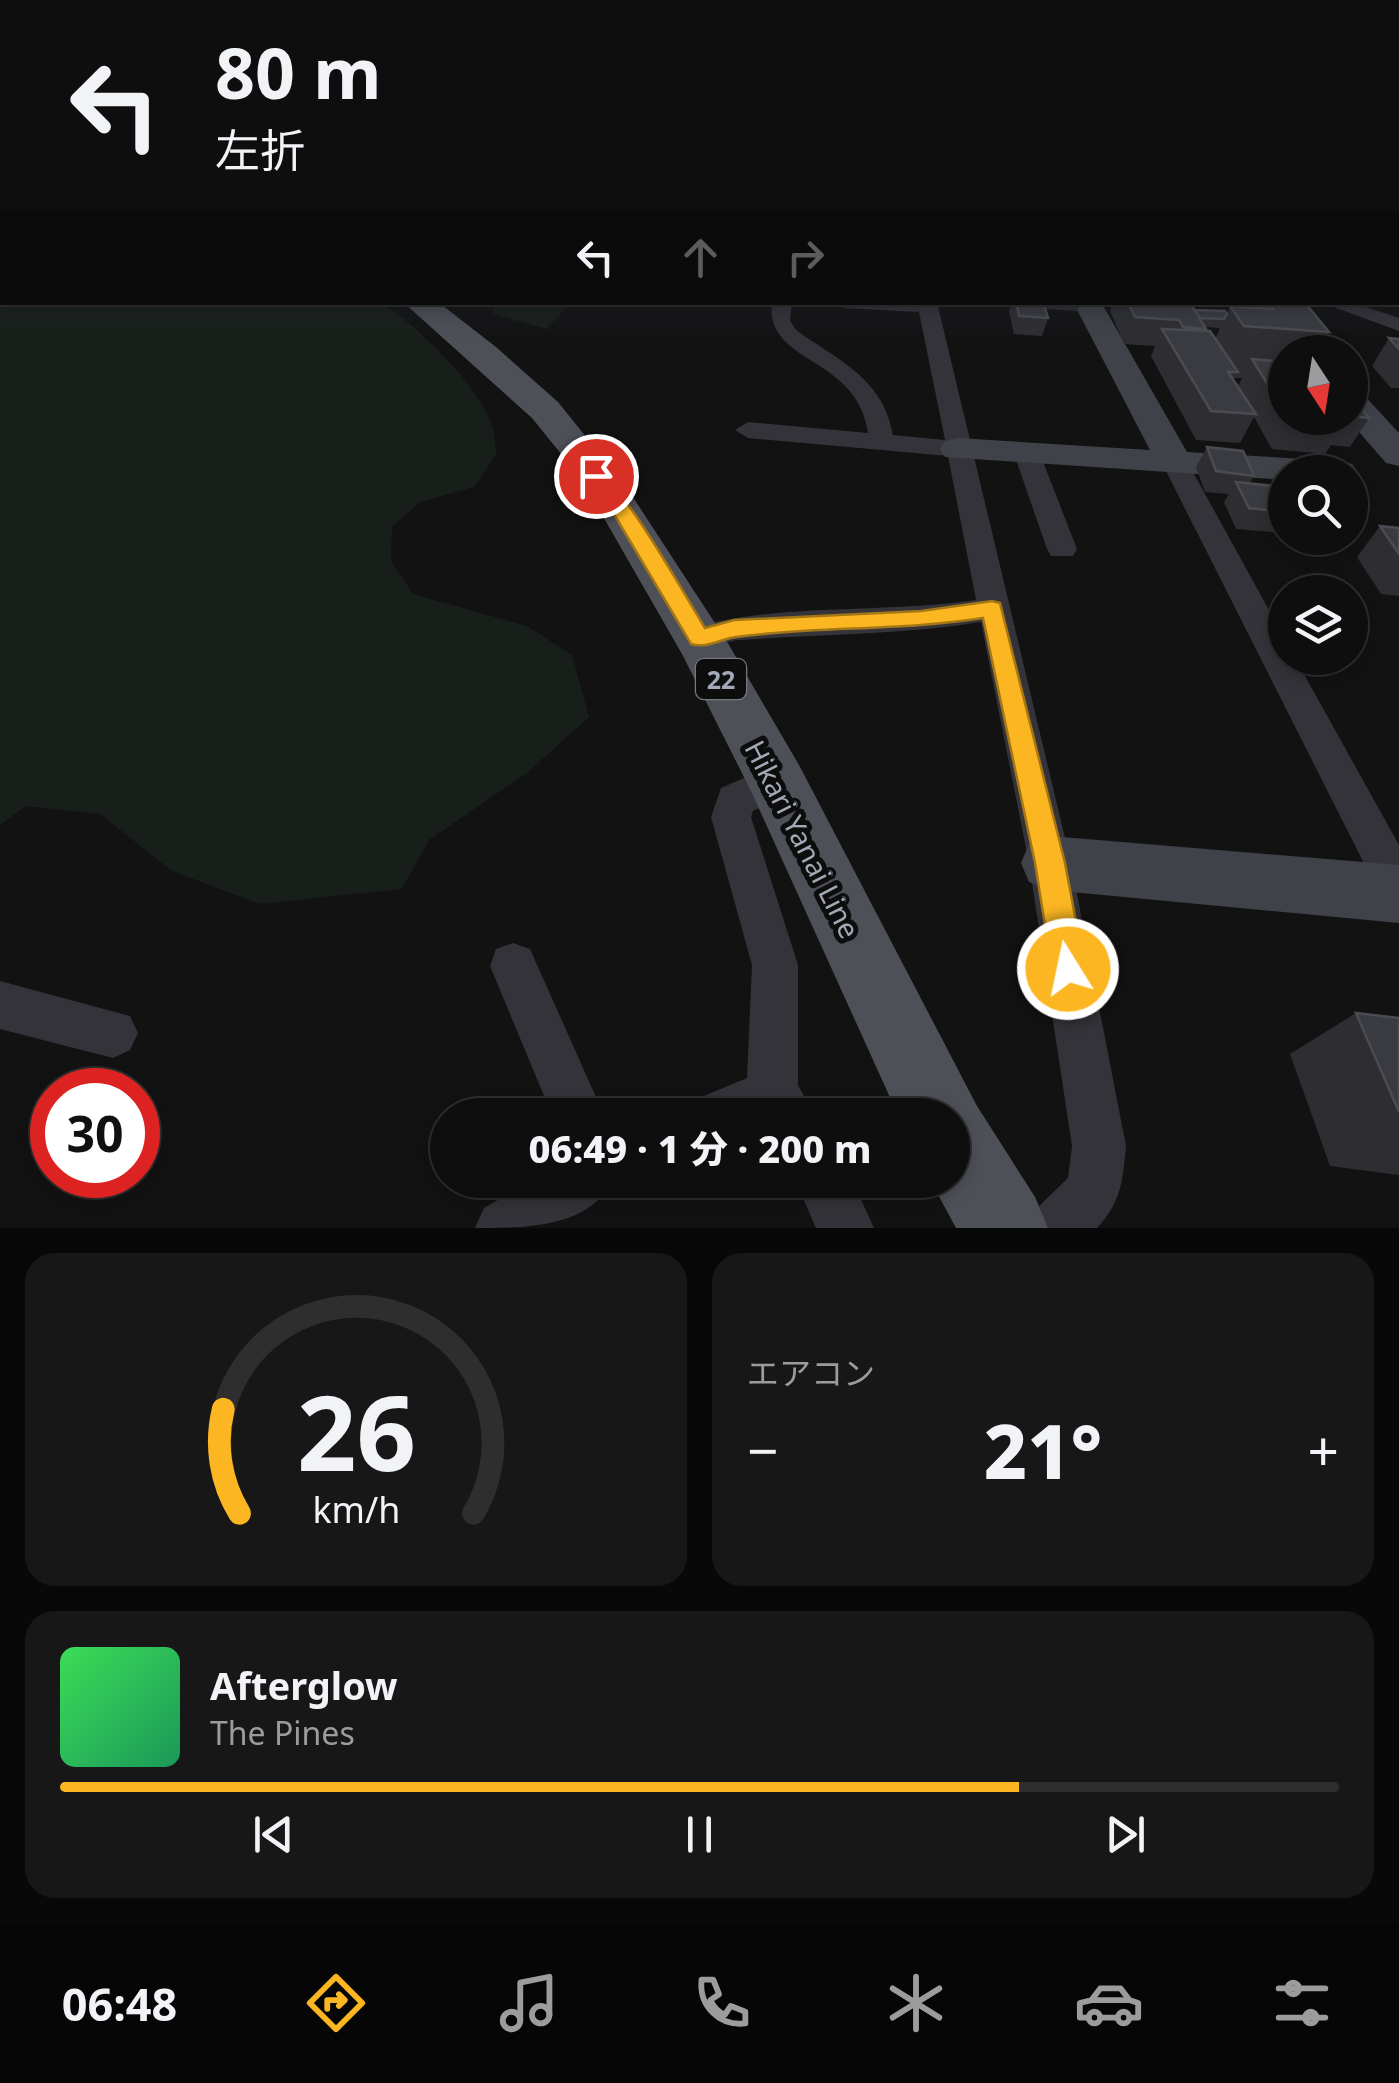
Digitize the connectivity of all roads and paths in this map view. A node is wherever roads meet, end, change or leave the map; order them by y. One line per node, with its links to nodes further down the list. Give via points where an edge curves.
1 (422, 305): 21 (main road, Hikari Yanai Line / 22, via 487,354 547,413 620,507)
2 (782, 305): 11 (street, via 780,321 788,334 871,394)
3 (927, 305): 12 (street)
4 (1090, 305): 15 (street)
5 (1267, 305): 8 (street)
6 (1339, 305): 7 (street)
7 (1399, 325)
8 (1293, 335)
9 (1368, 420): 14 (street)
10 (748, 430): 11 (street)
11 (882, 444): 12 (street)
12 (958, 450): 13 (street); 20 (street)
13 (1027, 454): 15 (street); 19 (street)
14 (1399, 455)
15 (1175, 463): 16 (street); 24 (street)
16 (1268, 468)
17 (1368, 474): 18 (street)
18 (1399, 476)
19 (1062, 549)
20 (992, 609): 21 (street, via 873,623 734,628); 23 (street)
21 (700, 638): 22 (main road, Hikari Yanai Line / 22)
22 (776, 781): 29 (street, via 735,800 731,817 776,965); 30 (main road, Hikari Yanai Line / 22)
23 (1050, 863): 24 (street); 37 (street, via 1099,1146 1094,1191)
24 (1399, 891)
25 (513, 966): 28 (street)
26 (0, 1005): 27 (street)
27 (113, 1033)
28 (571, 1098)
29 (780, 1098)
30 (932, 1098)
31 (970, 1168): 36 (main road)
32 (555, 1198): 34 (street)
33 (831, 1198): 35 (street)
34 (504, 1228)
35 (845, 1228)
36 (1004, 1228)
37 (1057, 1228)

